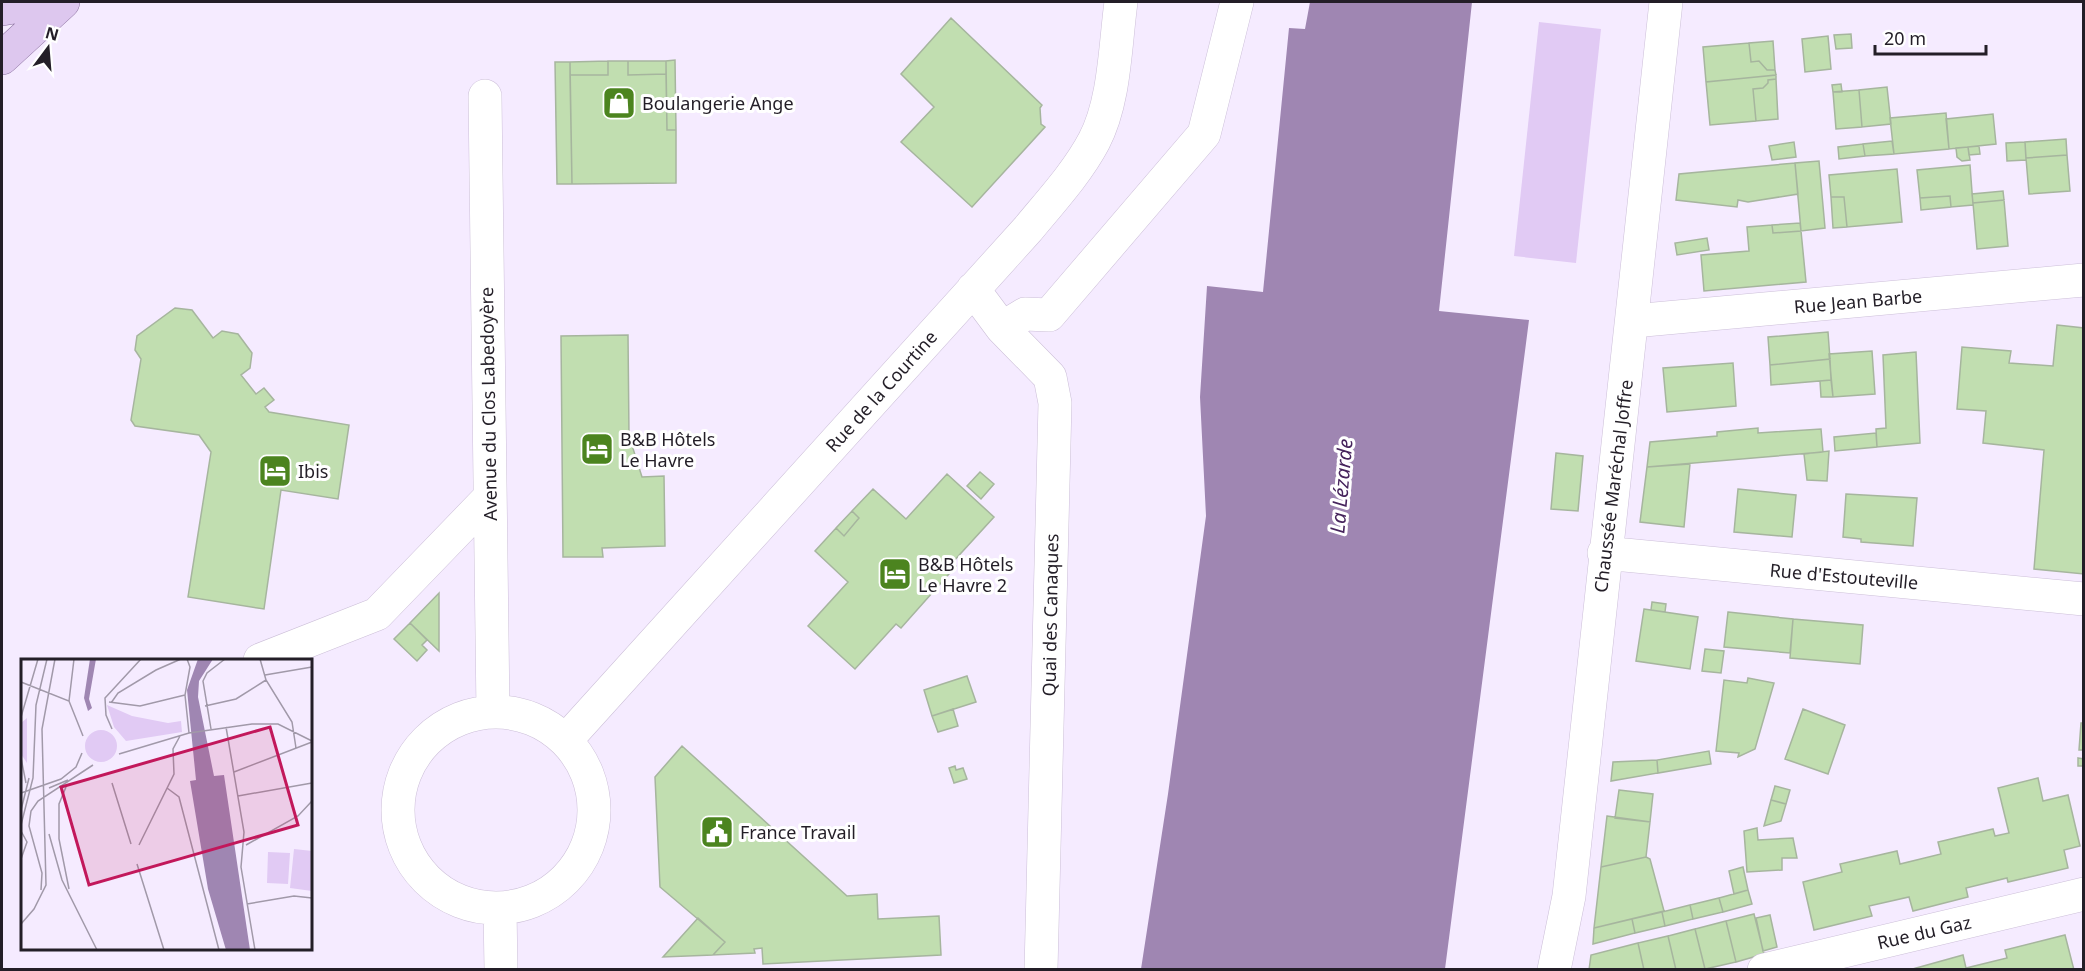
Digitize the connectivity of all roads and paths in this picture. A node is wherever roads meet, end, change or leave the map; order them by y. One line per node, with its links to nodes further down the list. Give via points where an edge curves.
1 (43, 2): 6 (main road)
2 (63, 2): 7 (main road)
3 (1122, 2): 10 (street, Rue de la Courtine, via 1108,97 1095,139 1074,174)
4 (1237, 2): 12 (street, via 1204,134 1049,315 1025,314)
5 (1666, 2): 11 (street, Chaussée Maréchal Joffre, via 1635,271)
6 (2, 9)
7 (2, 58)
8 (485, 96): 13 (street, Avenue du Clos Labedoyère)
9 (2084, 280): 11 (street, Rue Jean Barbe)
10 (973, 289): 12 (street, Quai des Canaques); 18 (street, Rue de la Courtine)
11 (1633, 321): 14 (street, Chaussée Maréchal Joffre)
12 (1002, 328): 22 (street, Quai des Canaques, via 1050,377 1055,403)
13 (489, 498): 16 (street, via 377,614); 17 (street, Avenue du Clos Labedoyère)
14 (1604, 553): 15 (street, Rue d'Estouteville); 23 (street, Chaussée Maréchal Joffre, via 1569,896)
15 (2084, 599)
16 (263, 659)
17 (493, 712): 18 (street, via 524,716 546,725); 20 (street, via 461,718 433,735 411,761 399,793 398,818 406,850 426,879 462,902)
18 (566, 740): 20 (street, via 590,781 595,815 587,849 570,876 543,897)
19 (2084, 894): 24 (street, Rue du Gaz)
20 (500, 909): 21 (street)
21 (501, 969)
22 (1041, 969)
23 (1554, 969)
24 (1764, 969)

